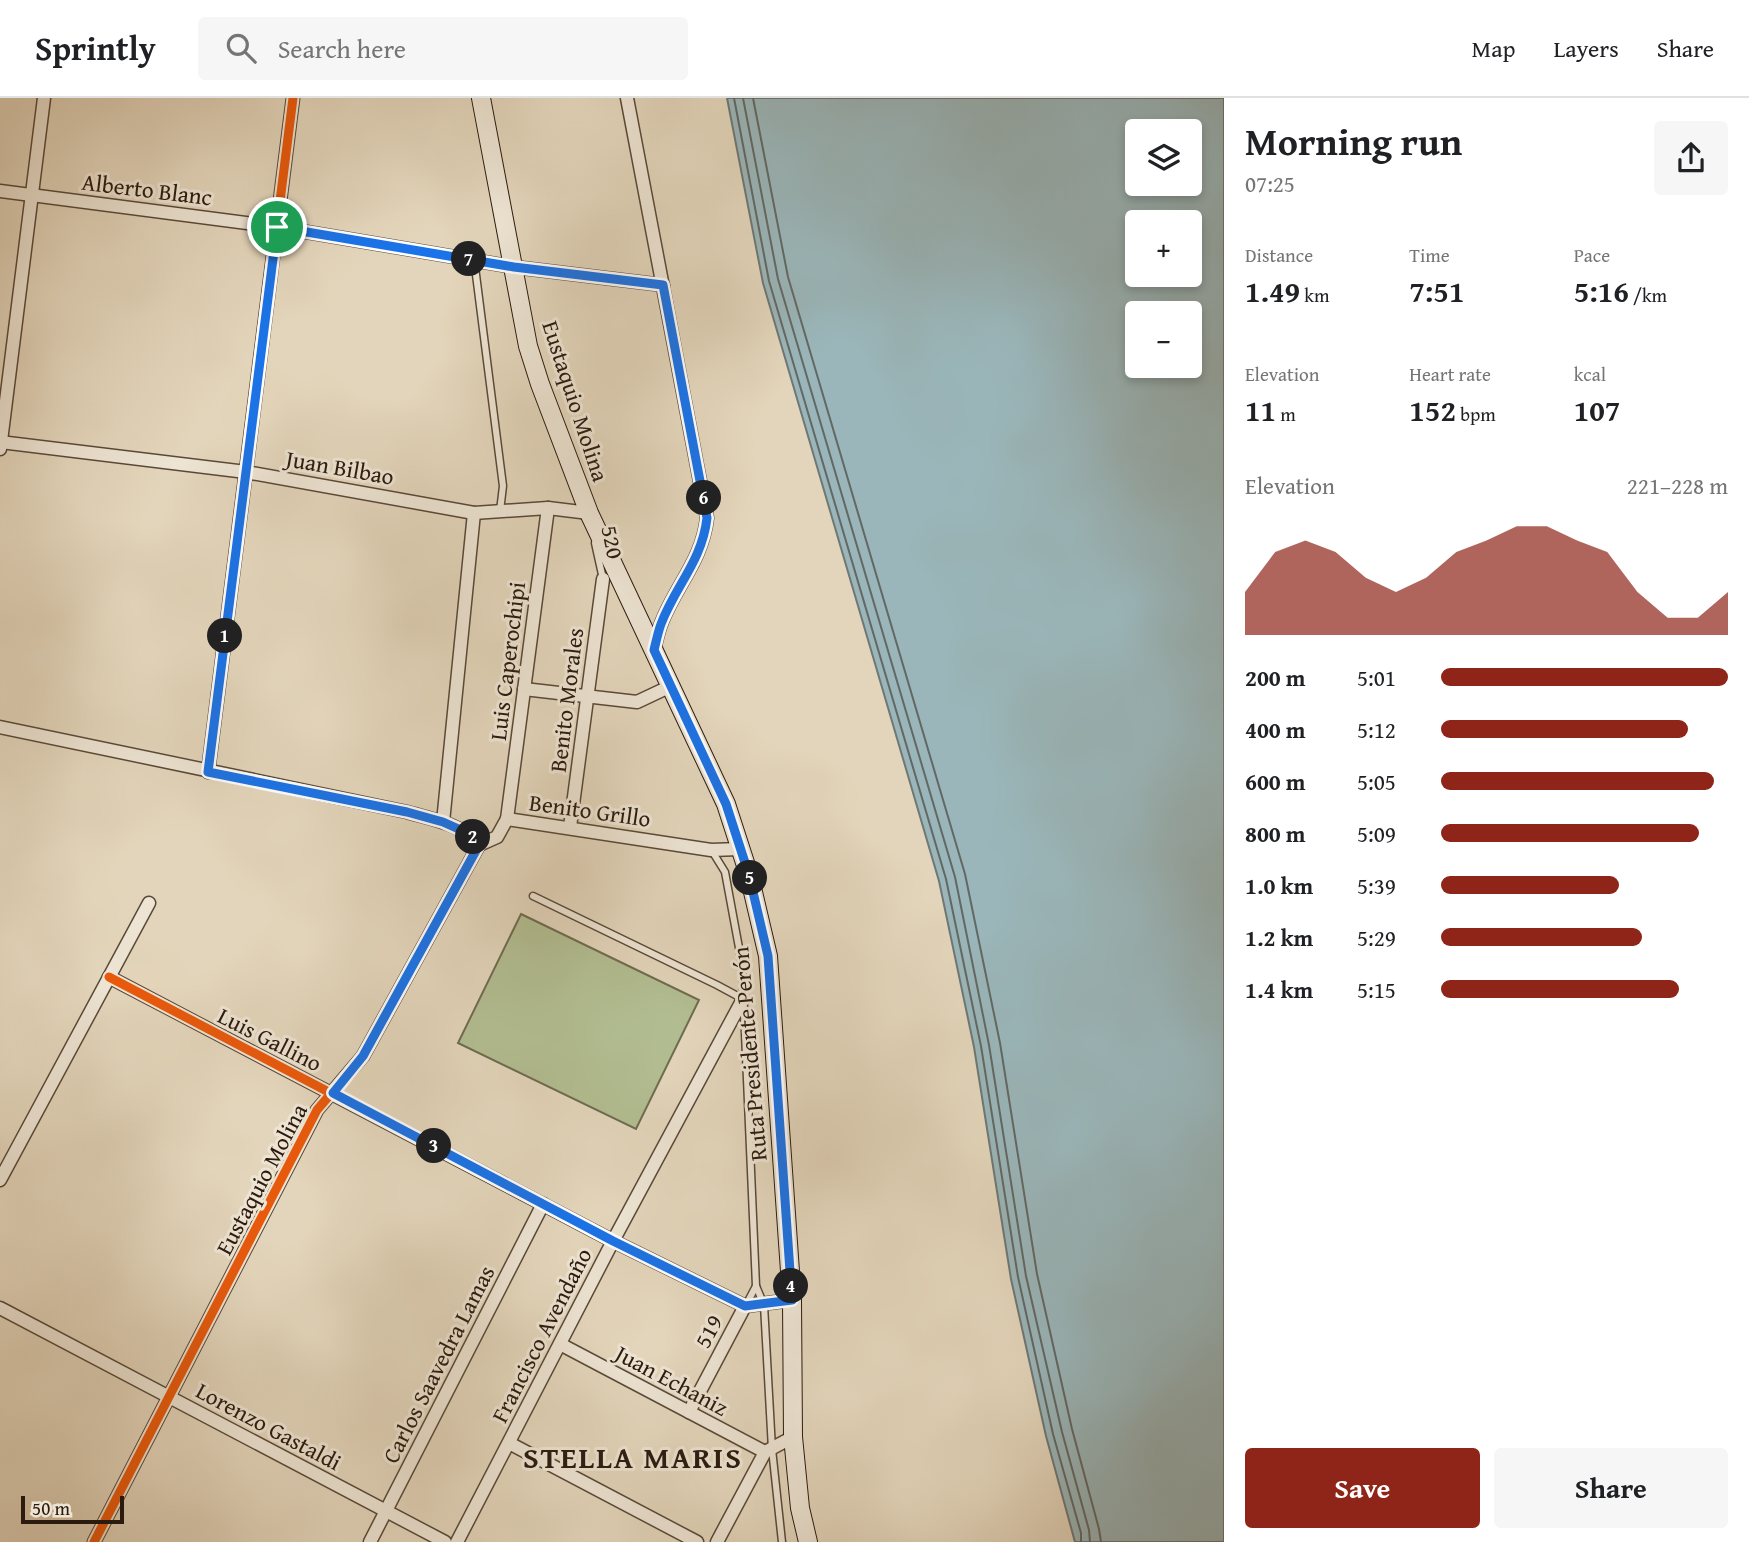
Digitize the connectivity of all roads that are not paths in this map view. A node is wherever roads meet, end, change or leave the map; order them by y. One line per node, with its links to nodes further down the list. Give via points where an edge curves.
1 (44, 98): 6 (street)
2 (293, 98): 7 (street)
3 (481, 98): 9 (main road, Eustaquio Molina)
4 (627, 98): 10 (street)
5 (0, 191): 6 (street, Alberto Blanc)
6 (31, 195): 7 (street, Alberto Blanc); 11 (street)
7 (277, 227): 8 (street, Alberto Blanc); 12 (street)
8 (474, 260): 9 (street, Alberto Blanc); 14 (lane, via 503,486)
9 (514, 267): 10 (street, Alberto Blanc); 16 (main road, Eustaquio Molina, via 532,359)
10 (663, 285): 18 (street, via 707,518 698,557 661,623)
11 (0, 445): 12 (street, Juan Bilbao)
12 (246, 472): 15 (street, Juan Bilbao); 23 (street)
13 (548, 508): 14 (street, Juan Bilbao); 16 (street, Juan Bilbao); 20 (street, Luis Caperochipi)
14 (500, 511): 15 (street, Juan Bilbao)
15 (474, 513): 25 (street)
16 (589, 513): 17 (lane, 520); 18 (main road, Ruta Presidente Perón)
17 (603, 579): 21 (street, Benito Morales)
18 (654, 650): 19 (main road, Ruta Presidente Perón)
19 (671, 686): 21 (street, via 637,702); 28 (main road, Ruta Presidente Perón, via 726,804)
20 (524, 689): 21 (street); 24 (street, Luis Caperochipi)
21 (587, 697): 26 (street, Benito Morales)
22 (0, 727): 23 (street)
23 (208, 772): 25 (street)
24 (507, 820): 26 (street, Benito Grillo); 27 (street, Benito Grillo, via 497,837)
25 (443, 822): 27 (street, via 472,835)
26 (570, 827): 29 (street, Benito Grillo)
27 (479, 845): 34 (street, Eustaquio Molina, via 363,1056)
28 (740, 849): 29 (street, Benito Grillo); 39 (main road, Ruta Presidente Perón, via 768,956)
29 (711, 850): 33 (lane, via 725,872 742,964)
30 (533, 896): 33 (lane)
31 (149, 903): 32 (street)
32 (109, 977): 34 (street, Luis Gallino); 35 (street)
33 (743, 999): 37 (street, Francisco Avendaño); 38 (lane)
34 (333, 1093): 36 (street, Luis Gallino); 44 (street, Eustaquio Molina, via 317,1110)
35 (0, 1180)
36 (543, 1204): 37 (street, Luis Gallino); 49 (street, Carlos Saavedra Lamas)
37 (613, 1241): 41 (street, Luis Gallino); 43 (street, Francisco Avendaño)
38 (756, 1286): 40 (lane); 41 (lane)
39 (792, 1300): 40 (street, Luis Gallino); 46 (main road, Ruta Presidente Perón)
40 (764, 1305): 41 (street, Luis Gallino); 48 (lane)
41 (745, 1306): 45 (street, 519)
42 (0, 1308): 44 (street, Lorenzo Gastaldi)
43 (560, 1344): 45 (street, Juan Echaniz); 47 (street, Francisco Avendaño)
44 (169, 1397): 49 (street, Lorenzo Gastaldi); 50 (street, Eustaquio Molina)
45 (689, 1412): 48 (street, Juan Echaniz)
46 (793, 1437): 48 (street); 57 (main road, Ruta Presidente Perón)
47 (509, 1443): 53 (street, Francisco Avendaño); 54 (street)
48 (769, 1450): 55 (street); 56 (lane)
49 (387, 1512): 51 (street, Carlos Saavedra Lamas); 52 (street, Lorenzo Gastaldi)
50 (94, 1542)
51 (370, 1542)
52 (445, 1542)
53 (457, 1542)
54 (697, 1542)
55 (717, 1542)
56 (782, 1542)
57 (808, 1542)

